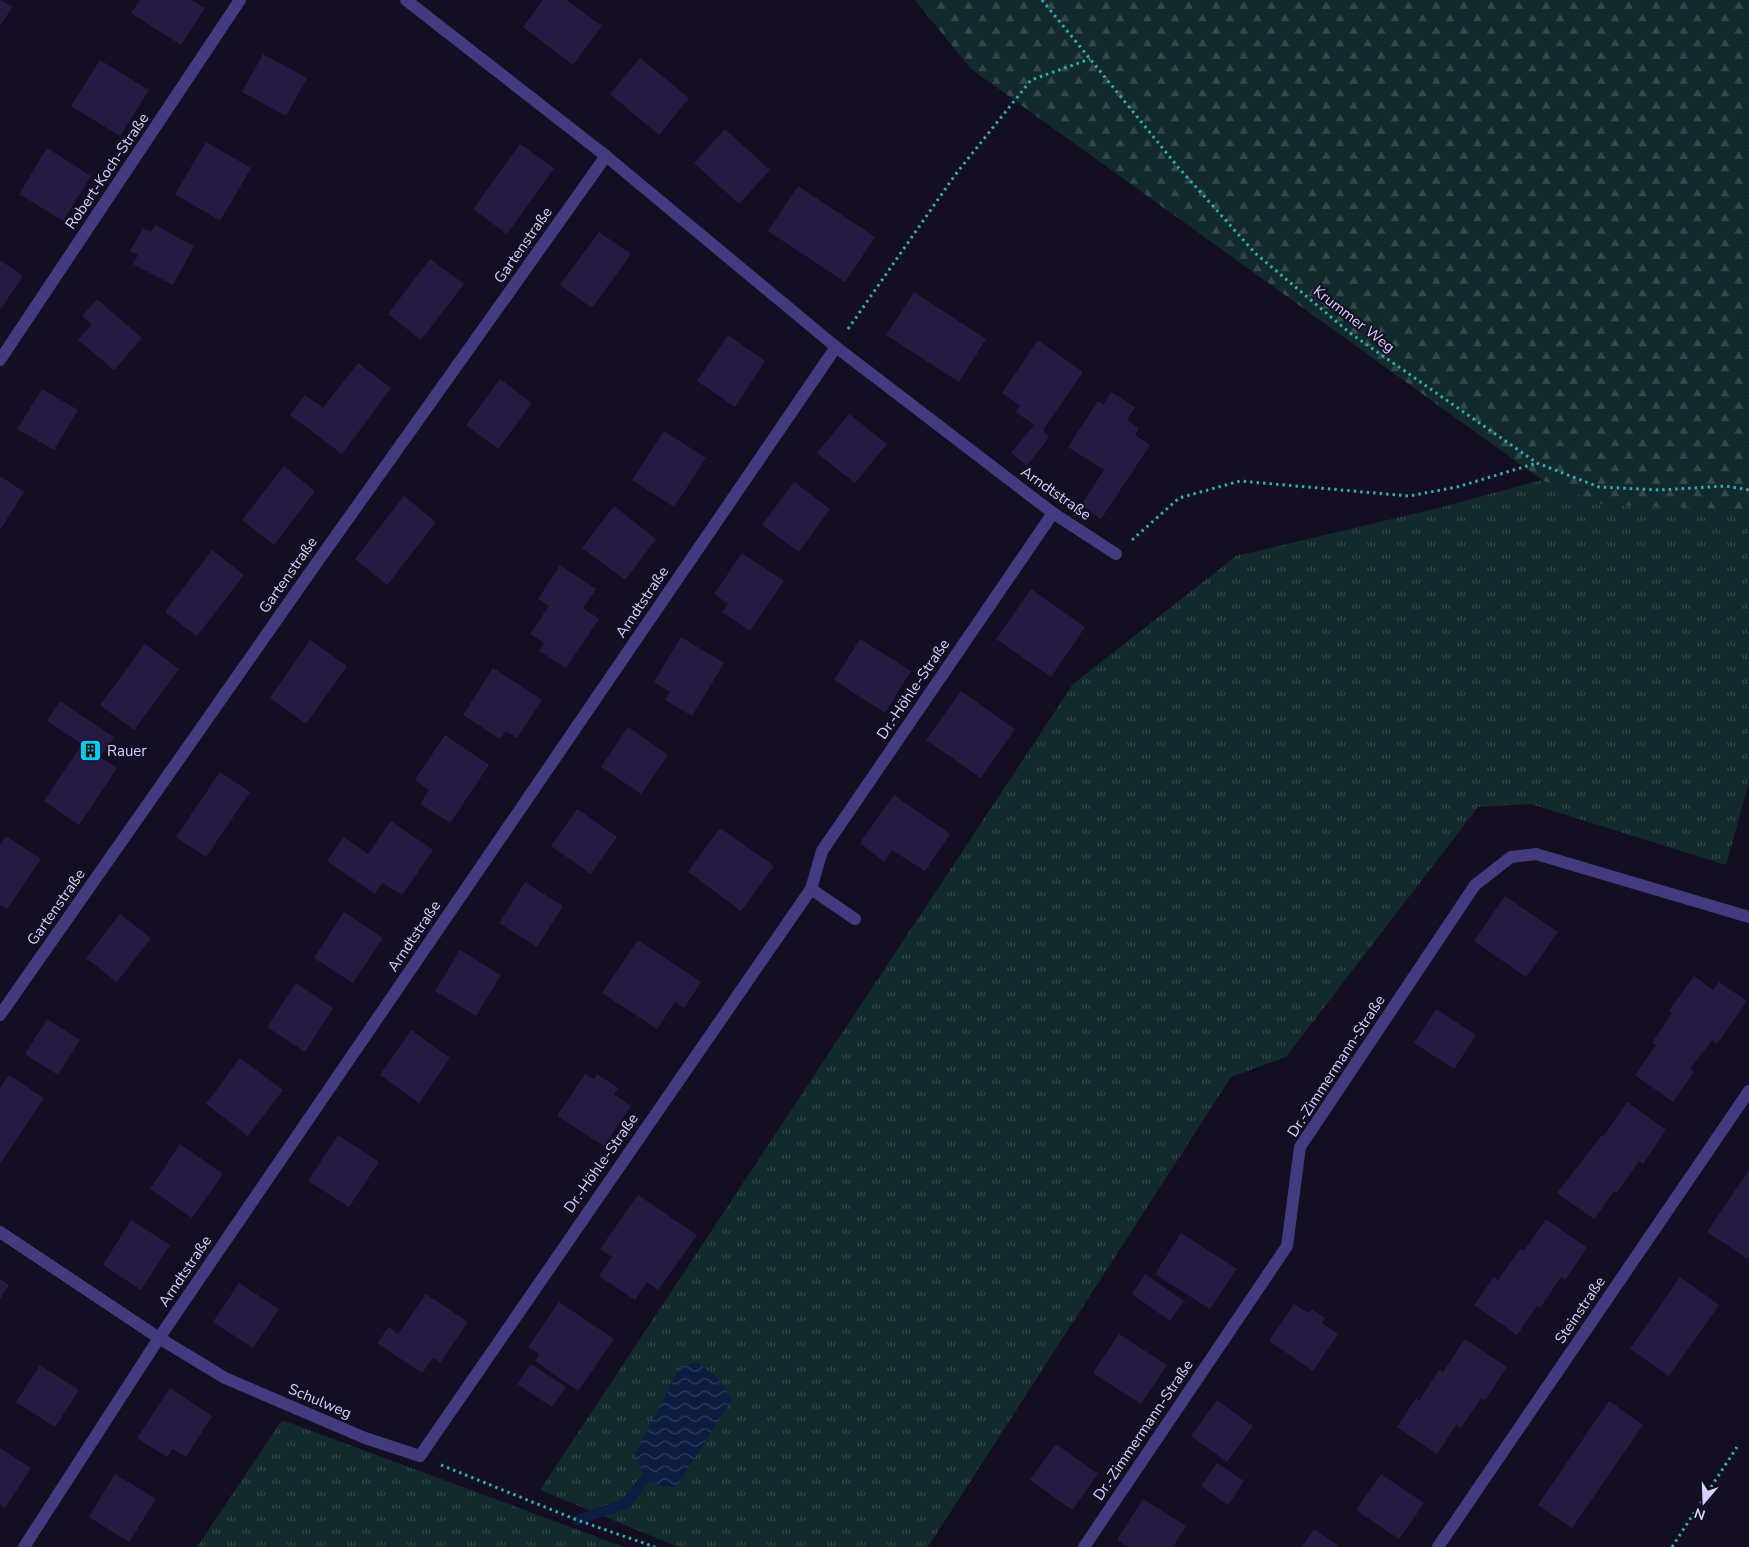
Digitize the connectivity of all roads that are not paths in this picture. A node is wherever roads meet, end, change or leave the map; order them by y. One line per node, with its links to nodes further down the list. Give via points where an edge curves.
1 (240, 0): 5 (street, Robert-Koch-Straße)
2 (406, 0): 3 (street)
3 (606, 156): 4 (street, Arndtstraße); 11 (street, Gartenstraße)
4 (836, 347): 6 (street, Arndtstraße); 14 (street, Arndtstraße)
5 (0, 360)
6 (1053, 513): 7 (street, Arndtstraße); 8 (street, Dr.-Höhle-Straße, via 822,851)
7 (1116, 554)
8 (811, 889): 10 (street); 15 (street, Dr.-Höhle-Straße)
9 (1749, 917): 17 (street, Dr.-Zimmermann-Straße, via 1536,854 1511,857 1475,885 1300,1147 1287,1246)
10 (855, 919)
11 (0, 1015)
12 (1749, 1091): 18 (street, Steinstraße)
13 (0, 1232): 14 (street, Schulweg)
14 (159, 1338): 15 (street, Schulweg, via 225,1378 365,1438); 16 (street, Arndtstraße)
15 (420, 1456)
16 (24, 1547)
17 (1084, 1547)
18 (1438, 1547)

